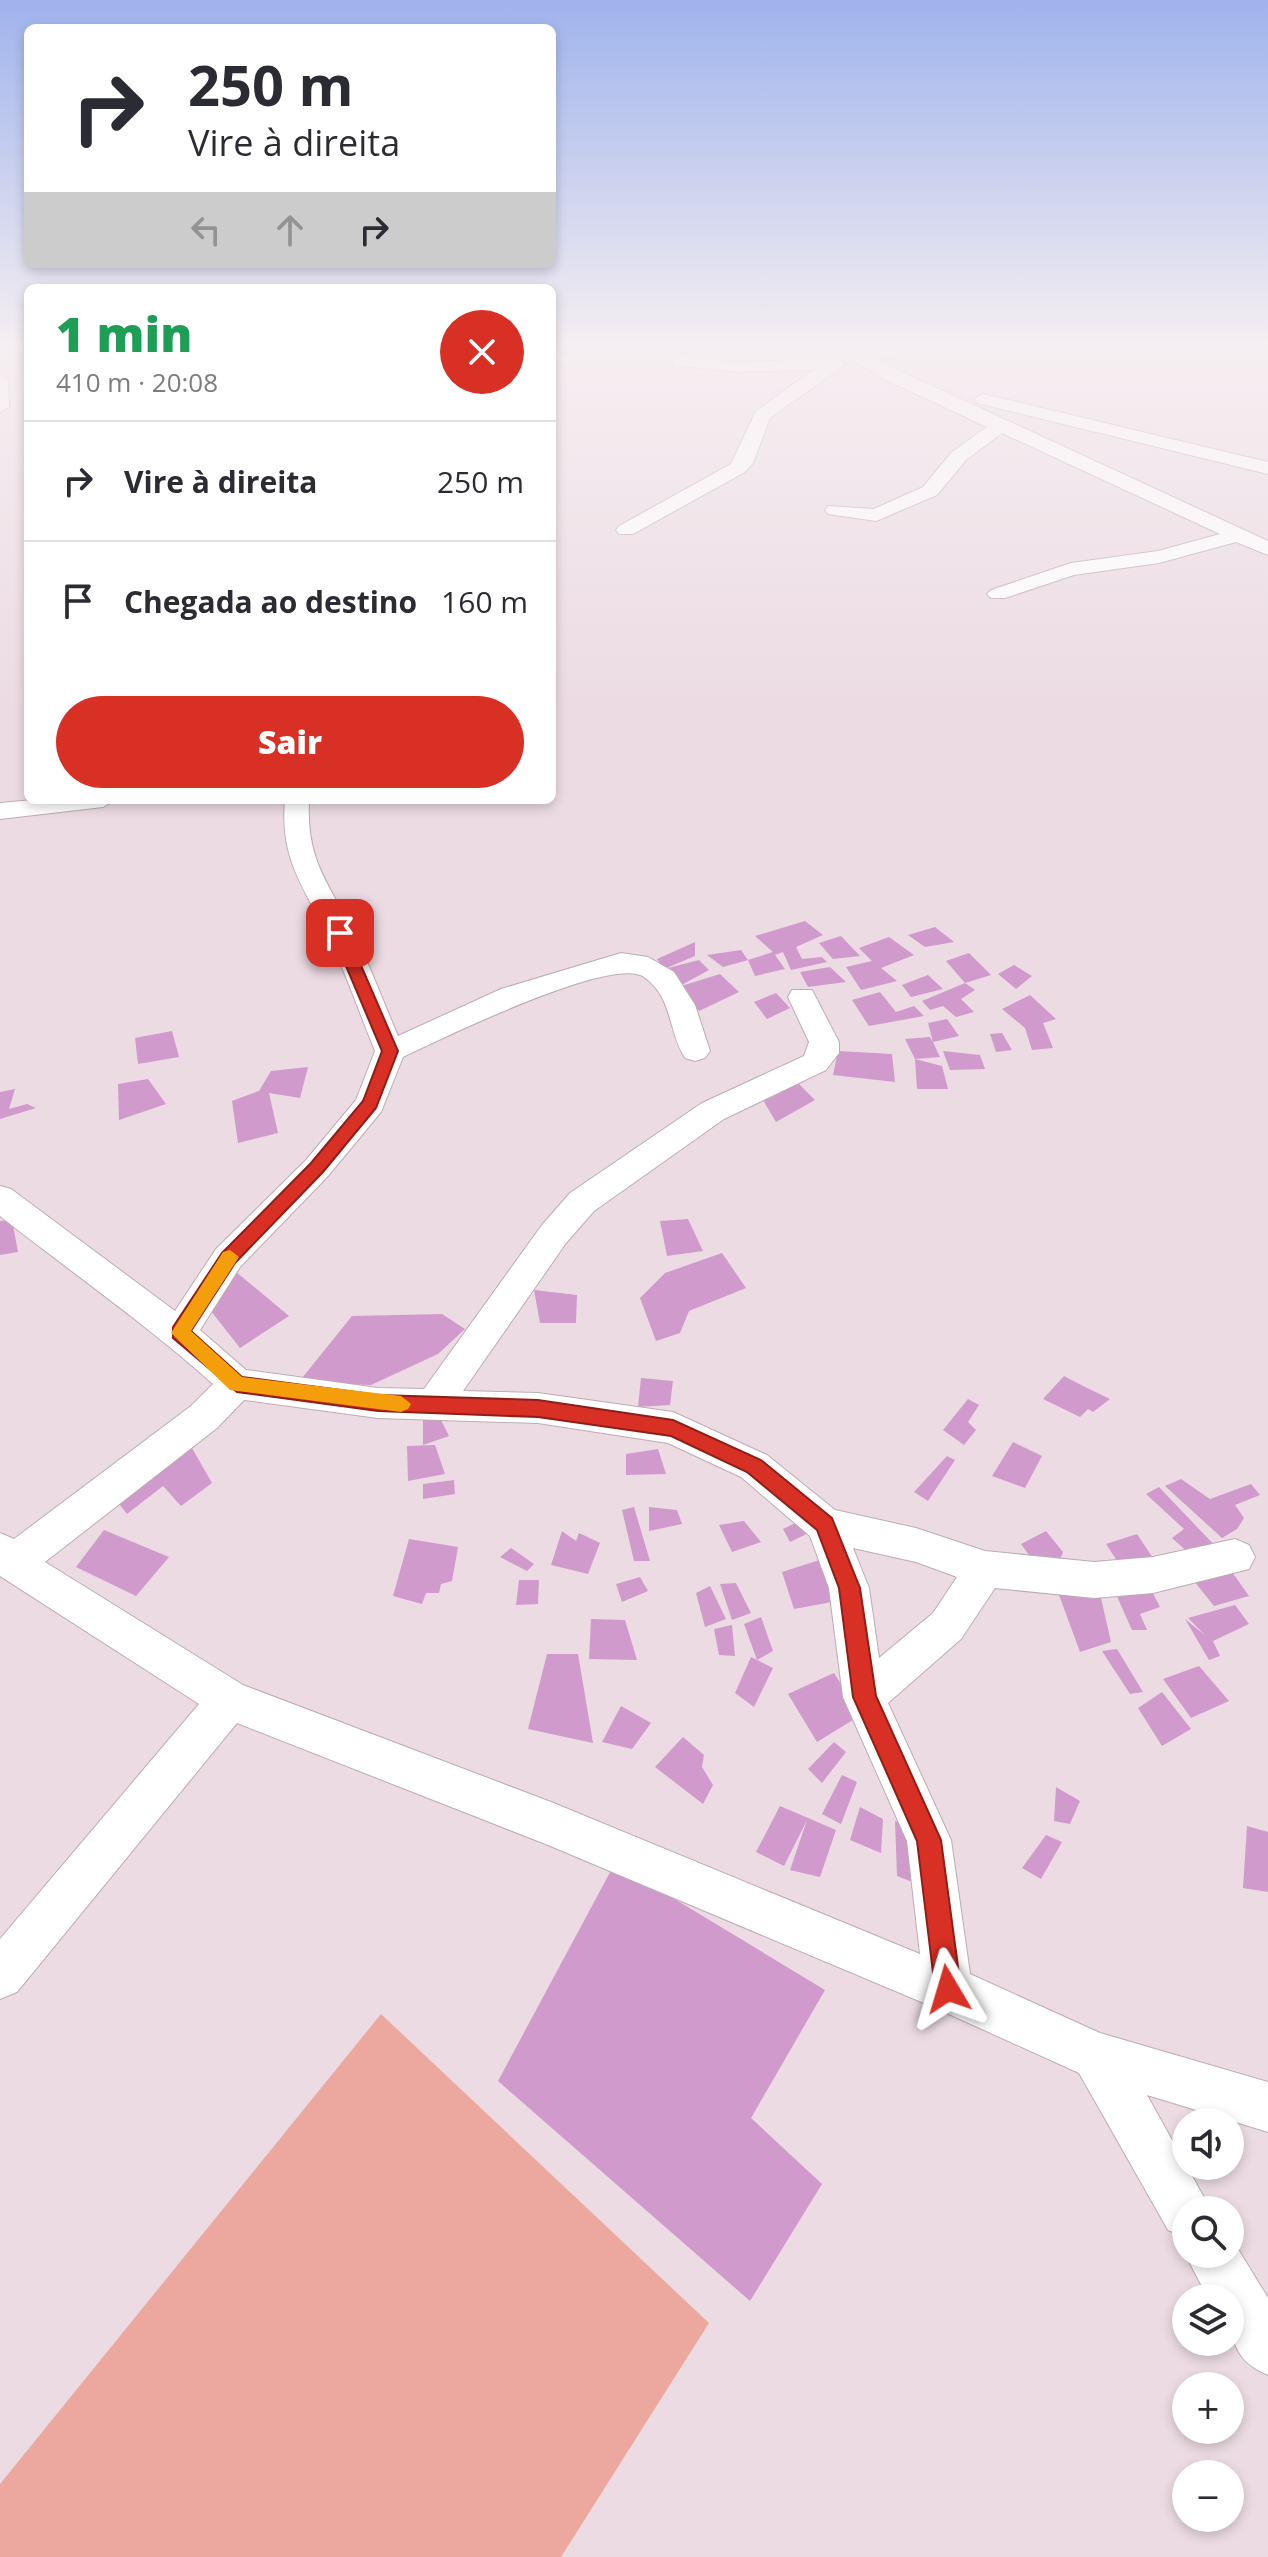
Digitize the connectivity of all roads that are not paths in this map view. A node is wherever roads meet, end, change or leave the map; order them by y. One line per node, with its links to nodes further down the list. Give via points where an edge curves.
1 (739, 467): 5 (street)
2 (950, 467): 4 (street, via 930,491 876,515)
3 (1093, 467): 6 (street)
4 (835, 510)
5 (626, 530)
6 (1239, 535): 7 (street); 8 (street, via 1159,557 1071,569)
7 (1268, 549)
8 (998, 594)
9 (66, 804): 11 (street)
10 (297, 804): 13 (street, via 295,830 306,873 340,933)
11 (0, 811)
12 (802, 997): 18 (street, via 824,1042 824,1053 815,1063 713,1111 582,1202)
13 (390, 1051): 14 (street, via 511,996 639,960 655,968 680,1001); 16 (street, via 370,1104 317,1168 228,1258)
14 (695, 1051)
15 (0, 1198): 16 (street)
16 (180, 1333): 17 (street)
17 (237, 1384): 18 (street); 20 (street, via 204,1417)
18 (433, 1405): 19 (street, via 538,1408 673,1428 754,1466)
19 (825, 1525): 22 (street, via 916,1545); 23 (street, via 849,1588)
20 (7, 1557): 24 (street)
21 (1235, 1557): 22 (street, via 1153,1575 1094,1580)
22 (985, 1569): 23 (street, via 947,1626)
23 (864, 1697): 26 (street, via 929,1840)
24 (229, 1700): 25 (street); 26 (street, via 551,1824)
25 (0, 1975)
26 (948, 1989): 27 (street)
27 (1096, 2056): 28 (street); 29 (street)
28 (1268, 2107)
29 (1177, 2196)
30 (1219, 2268): 31 (street)
31 (1268, 2348)

